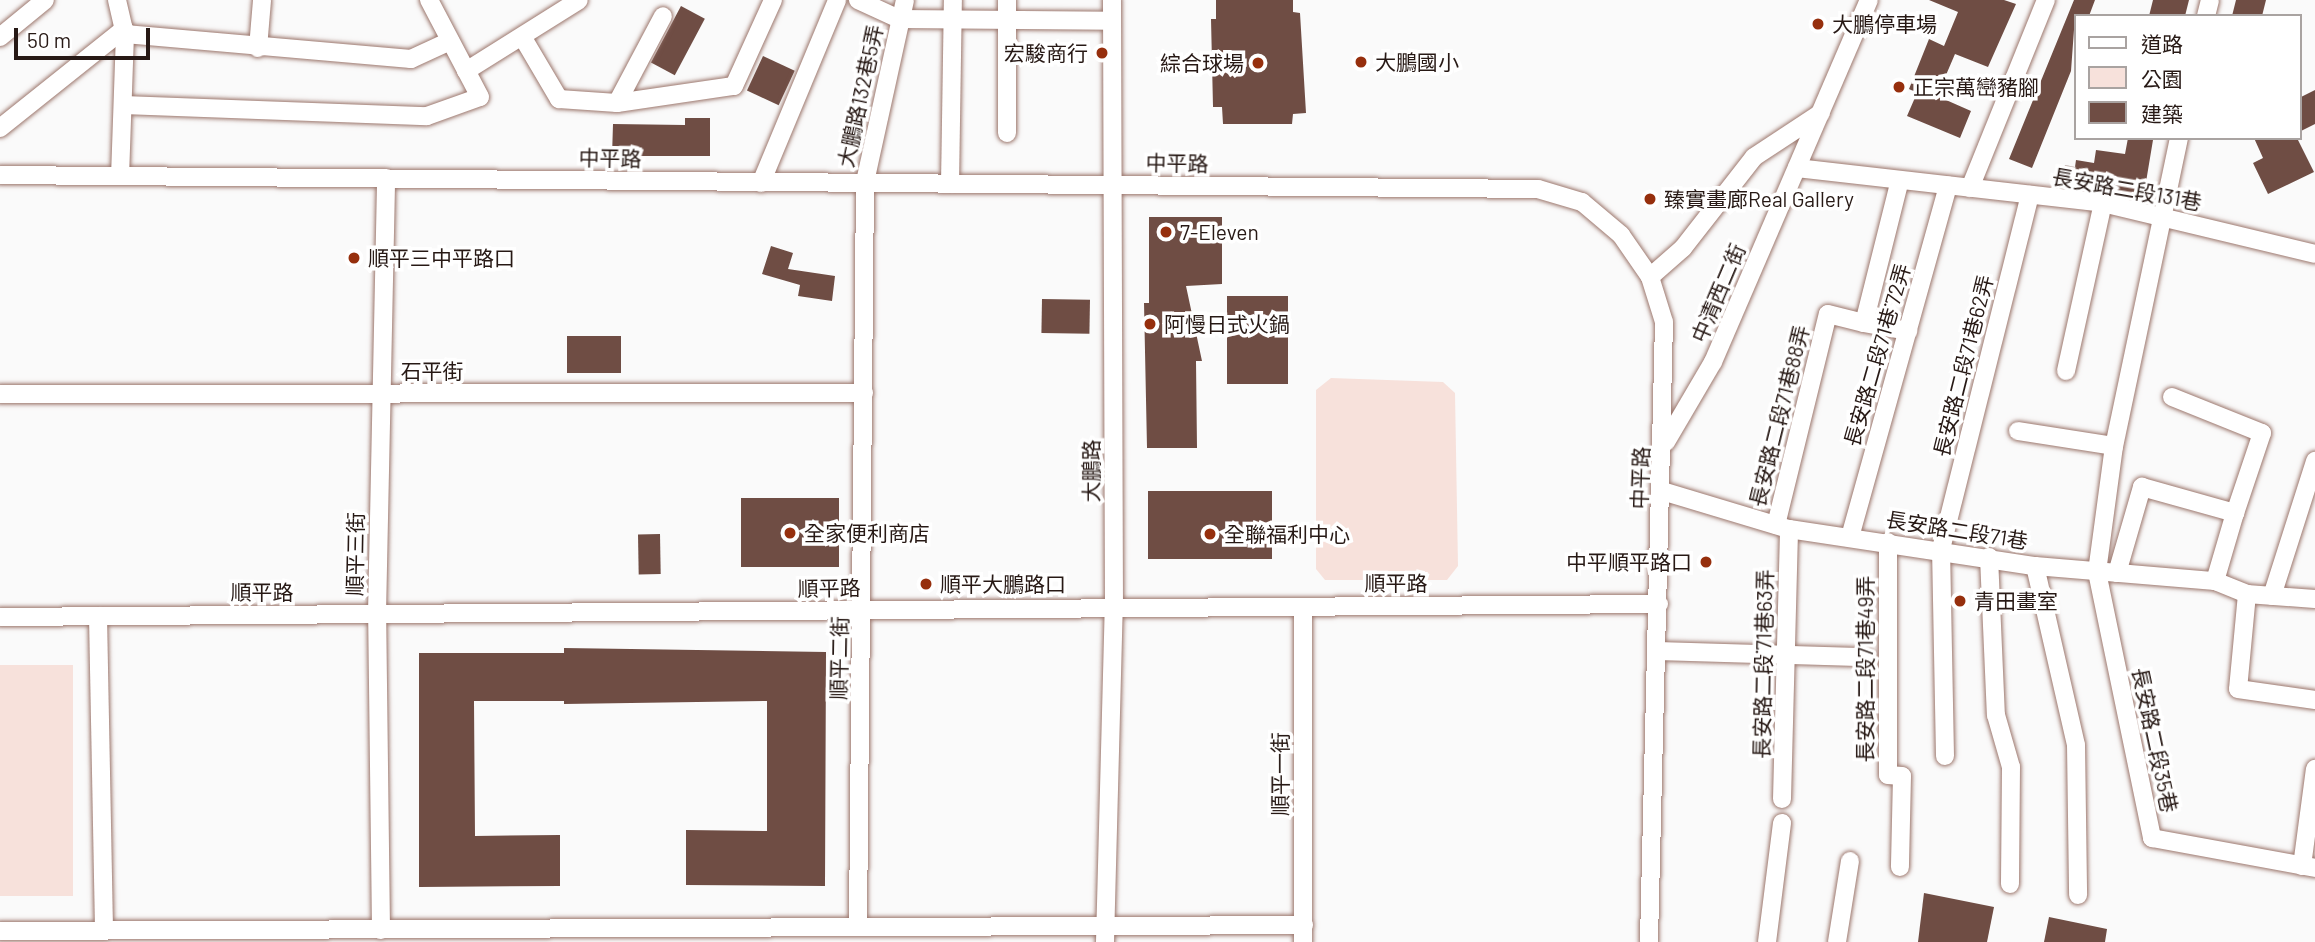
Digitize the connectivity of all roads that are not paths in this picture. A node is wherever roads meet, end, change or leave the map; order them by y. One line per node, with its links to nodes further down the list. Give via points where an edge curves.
1 (45, 0): 21 (street)
2 (117, 0): 20 (street)
3 (262, 0): 24 (street)
4 (429, 0): 23 (street)
5 (579, 0): 22 (street)
6 (773, 0): 26 (street, via 734,86)
7 (837, 0): 38 (street)
8 (858, 0): 16 (street)
9 (905, 0): 16 (street, 大鵬路132巷5弄)
10 (953, 0): 17 (street)
11 (1007, 0): 18 (street)
12 (1112, 0): 19 (street, 大鵬路)
13 (1869, 0): 28 (street, 中清西二街)
14 (2046, 0): 42 (street)
15 (663, 16): 26 (street)
16 (899, 19): 17 (street); 37 (street, 大鵬路132巷5弄)
17 (953, 19): 18 (street); 39 (street)
18 (1007, 20): 19 (street); 30 (street)
19 (1112, 21): 40 (street, 大鵬路)
20 (125, 32): 24 (street); 27 (street); 29 (street)
21 (0, 37)
22 (523, 38): 25 (street); 26 (street, via 559,99)
23 (450, 41): 24 (street, via 411,59); 25 (street)
24 (258, 48)
25 (466, 71): 27 (street, via 480,97 427,116)
26 (617, 103)
27 (123, 105): 34 (street)
28 (1821, 113): 32 (street, 中清西二街); 47 (street, via 1754,157 1682,248)
29 (0, 128)
30 (1007, 133)
31 (2179, 140): 45 (street)
32 (1797, 168): 36 (street, 長安路二段131巷); 56 (street, 中清西二街, via 1713,362)
33 (0, 175): 34 (street, 中平路)
34 (120, 176): 35 (street, 中平路)
35 (386, 178): 38 (street, 中平路); 53 (street, 順平三街)
36 (1900, 180): 41 (street, 長安路二段131巷); 48 (street)
37 (865, 182): 38 (street, 中平路); 39 (street, 中平路); 51 (street, 順平二街)
38 (761, 183)
39 (950, 184): 40 (street, 中平路)
40 (1113, 185): 47 (street, 中平路, via 1554,192 1582,202 1621,235); 75 (street, 大鵬路)
41 (1948, 185): 42 (street, 長安路二段131巷); 49 (street, 長安路二段71巷˙72弄)
42 (1970, 188): 43 (street, 長安路二段131巷)
43 (2030, 195): 44 (street, 長安路二段131巷); 64 (street, 長安路二段71巷62弄)
44 (2103, 203): 45 (street, 長安路二段131巷); 50 (street)
45 (2162, 214): 46 (street, 長安路二段131巷); 57 (street)
46 (2315, 254)
47 (1650, 277): 56 (street, 中平路, via 1666,342)
48 (1864, 323): 49 (street, 長安路二段71巷88弄); 61 (street, 長安路二段71巷88弄, via 1828,314)
49 (1908, 331): 62 (street, 長安路二段71巷˙72弄)
50 (2066, 371)
51 (864, 393): 53 (street, 石平街); 76 (street, 順平二街)
52 (0, 394): 53 (street, 石平街)
53 (381, 394): 77 (street, 順平三街)
54 (2172, 397): 60 (street, via 2262,433)
55 (2018, 431): 57 (street)
56 (1664, 445): 59 (street, 中平路)
57 (2114, 446): 67 (street)
58 (2315, 461): 71 (street)
59 (1662, 491): 61 (street, 長安路二段71巷); 73 (street, 中平路)
60 (2235, 513): 68 (street, via 2142,486); 69 (street)
61 (1783, 527): 62 (street, 長安路二段71巷); 81 (street, 長安路二段˙71巷63弄)
62 (1850, 537): 63 (street, 長安路二段71巷)
63 (1888, 542): 64 (street, 長安路二段71巷); 89 (street, 長安路二段71巷49弄, via 1888,775 1902,776)
64 (1941, 549): 65 (street, 長安路二段71巷); 84 (street, 長安路二段71巷62弄)
65 (1989, 557): 66 (street, 長安路二段71巷); 91 (street, via 1996,715 2011,767)
66 (2035, 566): 67 (street, 長安路二段71巷); 92 (street, via 2076,745)
67 (2097, 572): 68 (street, 長安路二段71巷); 90 (street, 長安路二段35巷, via 2152,838)
68 (2117, 573): 69 (street, 長安路二段71巷)
69 (2216, 581): 70 (street, 長安路二段71巷)
70 (2247, 594): 71 (street, 長安路二段71巷); 83 (street, via 2238,689)
71 (2272, 596): 72 (street, 長安路二段71巷)
72 (2315, 599)
73 (1659, 604): 74 (street, 順平路); 80 (street, 中平路)
74 (1303, 607): 75 (street, 順平路); 98 (street, 順平一街)
75 (1114, 608): 76 (street, 順平路); 97 (street, 大鵬路)
76 (863, 610): 77 (street, 順平路); 93 (street, 順平二街)
77 (377, 614): 78 (street, 順平路); 95 (street, 順平三街)
78 (98, 616): 79 (street, 順平路); 94 (street)
79 (0, 617)
80 (1658, 651): 81 (street); 99 (street, 中平路)
81 (1786, 656): 82 (street); 86 (street, 長安路二段˙71巷63弄)
82 (1866, 657)
83 (2315, 700)
84 (1945, 756)
85 (2315, 769): 90 (street)
86 (1782, 799)
87 (1782, 823): 100 (street)
88 (1850, 861): 101 (street)
89 (1900, 867)
90 (2309, 867)
91 (2010, 884)
92 (2078, 895)
93 (858, 925): 95 (street); 97 (street)
94 (104, 930): 95 (street); 96 (street)
95 (381, 930)
96 (0, 931)
97 (1105, 933): 98 (street)
98 (1303, 933)
99 (1649, 942)
100 (1767, 942)
101 (1837, 942)

